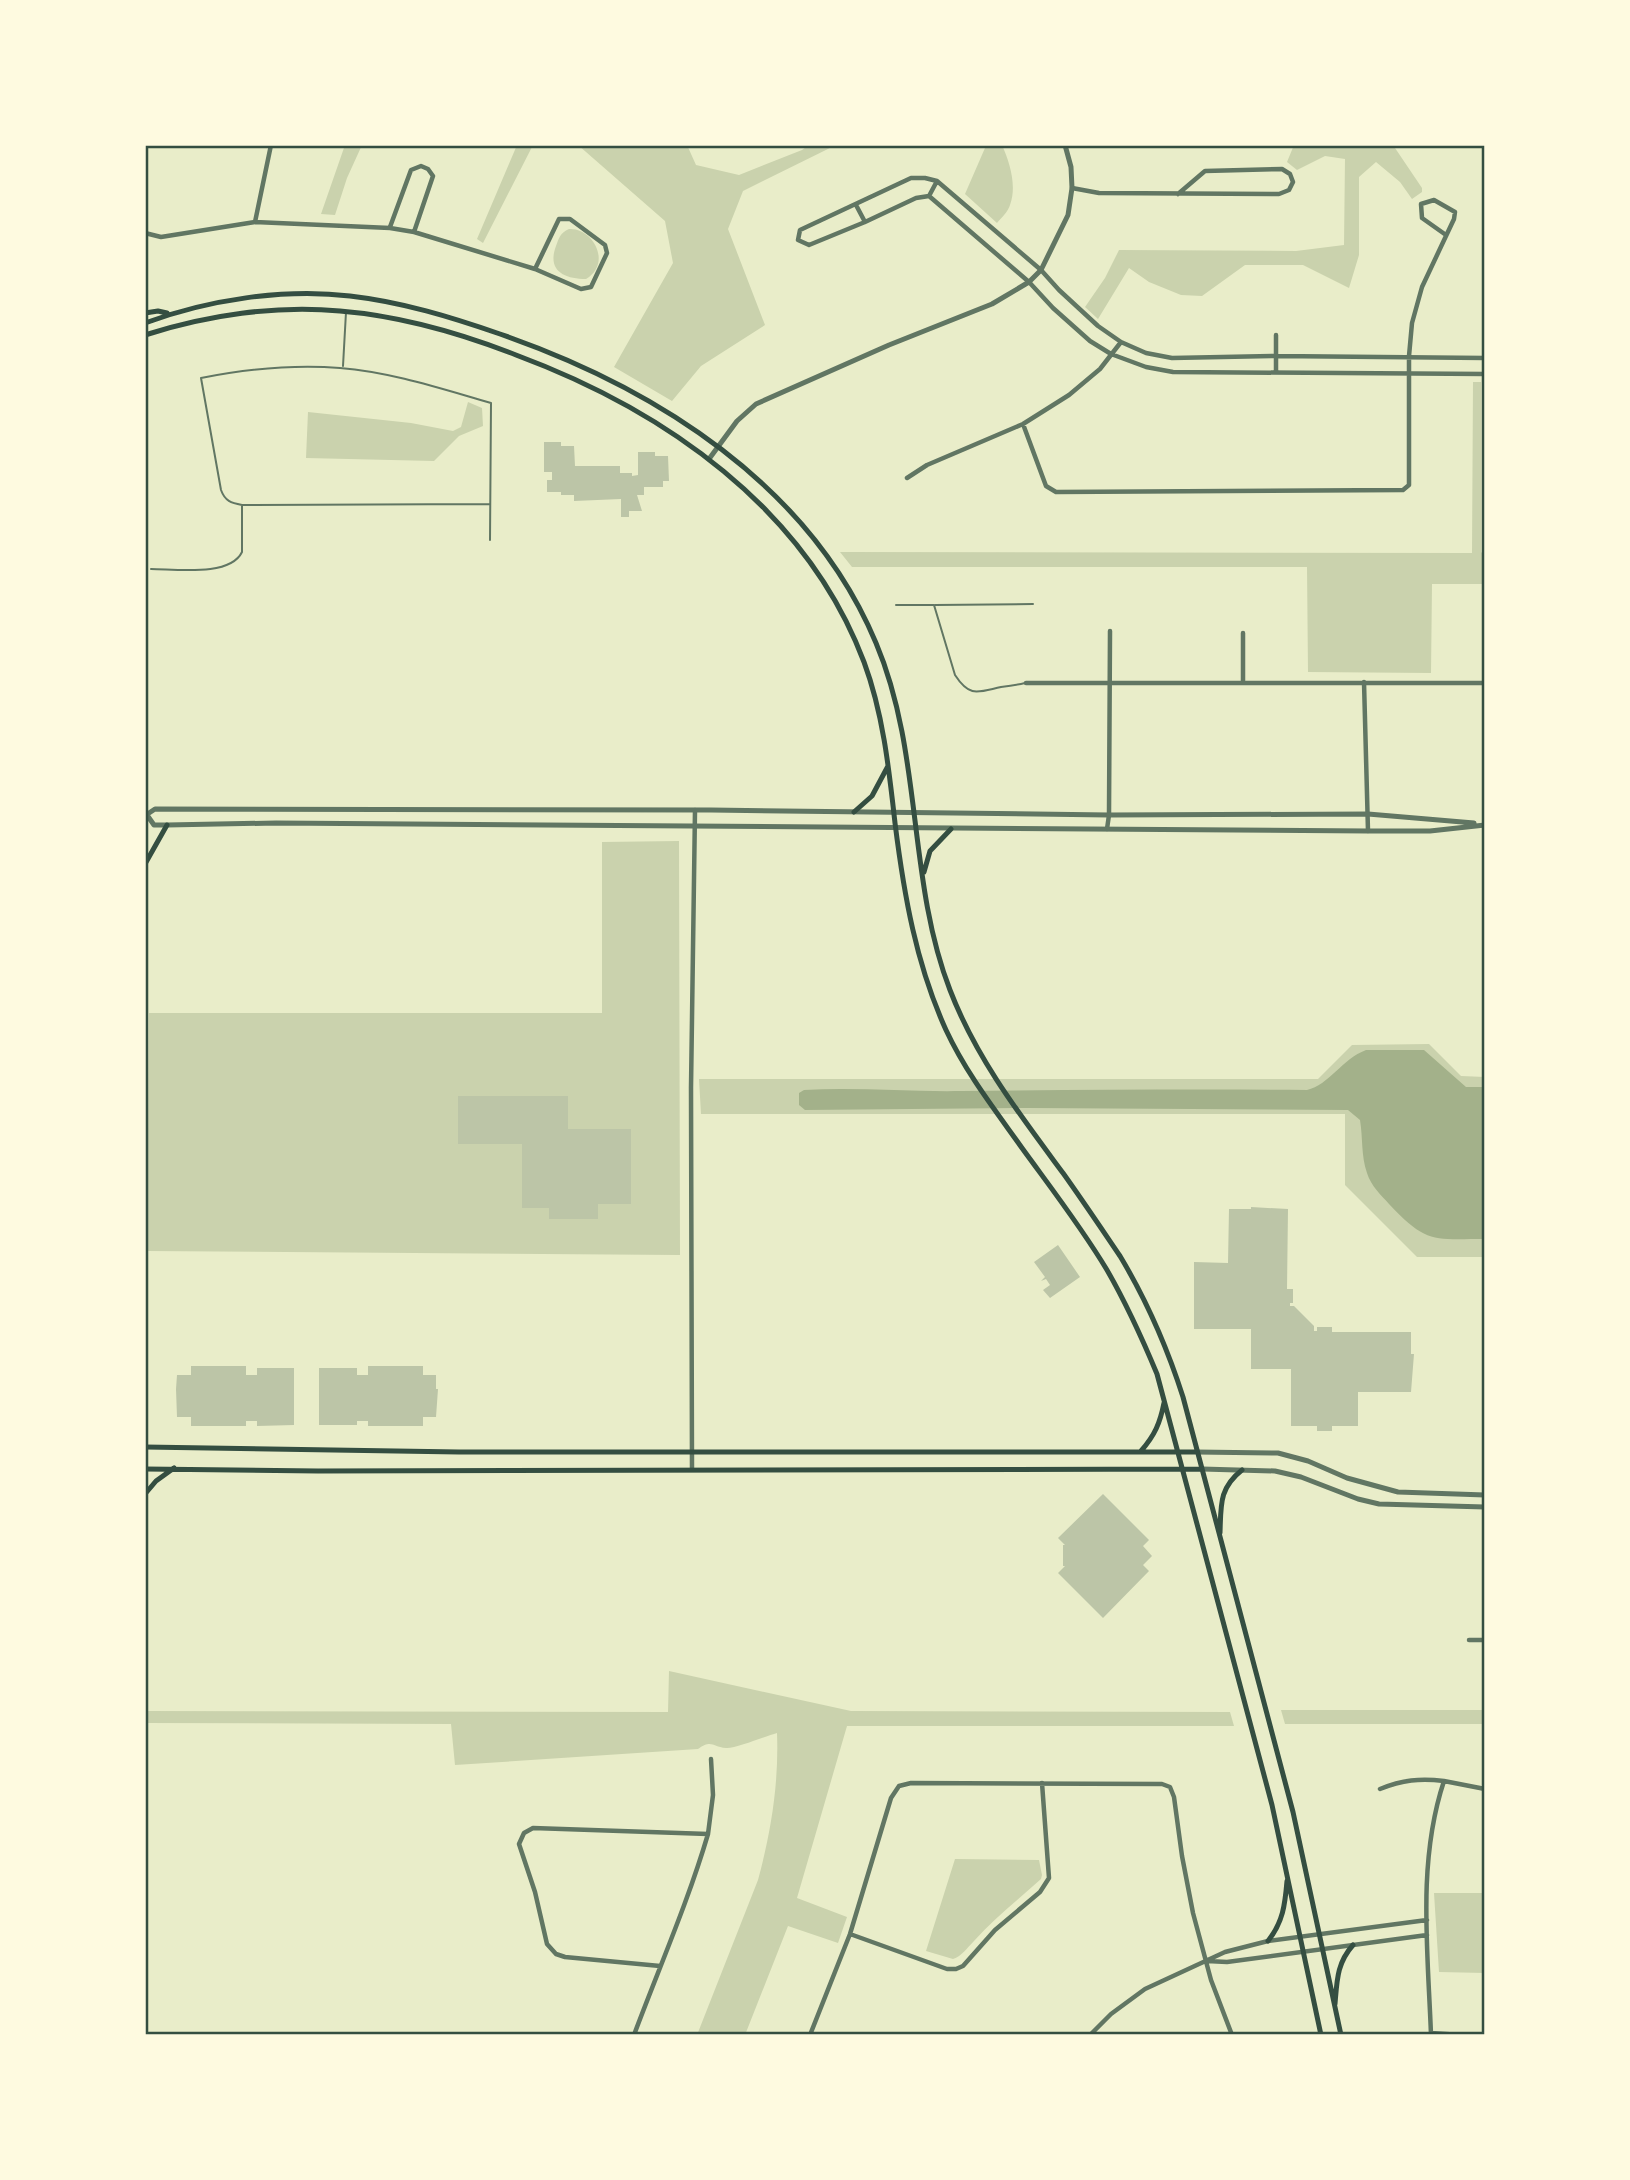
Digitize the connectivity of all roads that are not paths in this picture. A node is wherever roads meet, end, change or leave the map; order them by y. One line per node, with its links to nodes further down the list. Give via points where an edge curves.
1 (271, 145): 8 (street)
2 (1065, 145): 4 (street)
3 (937, 181): 6 (street); 7 (street, via 911,178); 15 (street)
4 (1072, 188): 5 (street); 15 (street, via 1068,215)
5 (1178, 194): 5 (street, via 1279,194 1293,182 1290,173 1282,169 1205,171)
6 (929, 196): 9 (street); 16 (street)
7 (856, 205): 9 (street); 9 (street, via 800,230 798,240 809,245)
8 (255, 222): 10 (street); 12 (street, via 162,237)
9 (865, 222)
10 (390, 228): 11 (street); 11 (street, via 411,170 421,166 433,176)
11 (414, 232): 14 (street)
12 (145, 233)
13 (1446, 235): 13 (street, via 1455,212 1434,200 1420,204 1422,218); 26 (street, via 1422,287)
14 (535, 269): 14 (street, via 559,219 570,219 605,245 607,253 591,287 581,289)
15 (1041, 270): 16 (street); 23 (street)
16 (1029, 282): 24 (street, via 1090,341); 33 (street, via 992,304 756,404)
17 (346, 311): 21 (main road, via 239,314); 28 (lane); 34 (main road, via 434,328 546,366 636,410)
18 (145, 313): 19 (main road)
19 (170, 314): 20 (main road); 33 (main road, via 262,296 347,295 398,303 531,345 587,369)
20 (145, 323)
21 (145, 335)
22 (1276, 335): 25 (street)
23 (1121, 342): 24 (street); 25 (street, via 1172,358)
24 (1111, 354): 29 (street, via 1173,372); 32 (street, via 1069,395)
25 (1276, 356): 26 (street); 29 (street)
26 (1409, 356): 27 (street); 30 (street)
27 (1485, 358)
28 (343, 368): 36 (lane, via 263,368 201,378 223,497); 37 (lane, via 428,384 491,403)
29 (1276, 372): 30 (street)
30 (1410, 372): 31 (street); 32 (street, via 1409,485 1403,490 1056,492 1046,486)
31 (1485, 373)
32 (1023, 424): 35 (street)
33 (719, 447): 34 (street); 54 (main road, via 797,517 833,564 861,612 896,698)
34 (709, 459): 50 (main road, via 776,519 829,590 864,663 881,719)
35 (907, 478)
36 (242, 505): 37 (lane); 39 (lane, via 242,552 232,564 216,569)
37 (491, 505): 38 (lane)
38 (490, 540)
39 (151, 569)
40 (896, 604): 42 (lane)
41 (1033, 604): 42 (lane)
42 (934, 605): 49 (lane, via 955,675 969,690 978,693)
43 (1110, 631): 45 (street)
44 (1243, 633): 46 (street)
45 (1109, 682): 46 (street); 49 (street); 58 (street)
46 (1243, 682): 47 (street)
47 (1364, 682): 48 (street); 56 (street)
48 (1485, 682)
49 (1026, 683)
50 (888, 766): 53 (main road, via 872,796); 55 (main road)
51 (471, 809): 52 (street); 57 (street, via 155,809); 60 (street)
52 (695, 810): 53 (street); 62 (street)
53 (854, 811): 55 (street)
54 (914, 812): 55 (street); 58 (street); 64 (main road)
55 (894, 814): 63 (main road)
56 (1368, 814): 58 (street); 61 (street); 67 (street)
57 (146, 815): 59 (street, via 154,825)
58 (1109, 815): 66 (street)
59 (167, 825): 60 (street); 68 (main road)
60 (470, 825): 62 (street)
61 (1484, 825): 67 (street)
62 (696, 826): 63 (street); 72 (street)
63 (896, 827): 64 (street); 70 (main road, via 920,962 947,1032 990,1106 1105,1266 1145,1345)
64 (918, 829): 65 (street); 69 (main road)
65 (951, 829): 66 (street); 69 (main road, via 930,851)
66 (1107, 830): 67 (street)
67 (1368, 831)
68 (145, 864)
69 (923, 875): 75 (main road, via 938,950 963,1021 987,1066 1139,1288 1170,1358)
70 (1164, 1400): 73 (main road, via 1160,1424); 74 (main road)
71 (145, 1447): 72 (main road)
72 (692, 1451): 73 (main road); 78 (street)
73 (1141, 1451): 74 (main road)
74 (1178, 1451): 75 (main road); 79 (main road)
75 (1197, 1452): 80 (main road); 83 (street, via 1278,1453 1398,1492)
76 (174, 1468): 77 (main road); 78 (main road); 82 (main road)
77 (145, 1469)
78 (692, 1469): 79 (main road)
79 (1182, 1469): 80 (main road); 94 (main road)
80 (1202, 1469): 81 (street); 85 (main road)
81 (1242, 1470): 84 (street, via 1275,1471 1379,1504); 85 (main road, via 1225,1488)
82 (145, 1494)
83 (1485, 1495)
84 (1485, 1507)
85 (1220, 1539): 97 (main road, via 1277,1745)
86 (1469, 1640): 87 (street)
87 (1485, 1640)
88 (711, 1759): 93 (street)
89 (1444, 1781): 91 (street, via 1405,1780); 92 (street); 95 (street, via 1428,1852)
90 (1042, 1783): 96 (street, via 911,1783 899,1787 891,1798); 96 (street, via 1049,1878 963,1966 947,1969); 104 (street, via 1170,1787 1188,1893)
91 (1380, 1789)
92 (1485, 1789)
93 (708, 1834): 105 (street); 105 (street, via 533,1828 520,1839 551,1950 565,1956)
94 (1287, 1874): 99 (main road); 100 (main road, via 1282,1917)
95 (1427, 1920): 97 (street); 98 (street)
96 (850, 1934): 109 (street)
97 (1319, 1934): 99 (street); 102 (main road)
98 (1427, 1934): 101 (street); 107 (street)
99 (1300, 1936): 100 (street); 103 (main road)
100 (1268, 1941): 104 (street)
101 (1353, 1945): 102 (street); 106 (main road, via 1339,1968)
102 (1322, 1949): 103 (street); 106 (main road)
103 (1303, 1952): 104 (street); 112 (main road)
104 (1206, 1961): 110 (street, via 1145,1989); 111 (street)
105 (660, 1966): 108 (street)
106 (1335, 2010): 113 (main road)
107 (1431, 2034): 114 (street)
108 (634, 2035)
109 (810, 2035)
110 (1090, 2035)
111 (1232, 2035)
112 (1321, 2035)
113 (1341, 2035)
114 (1461, 2035)

